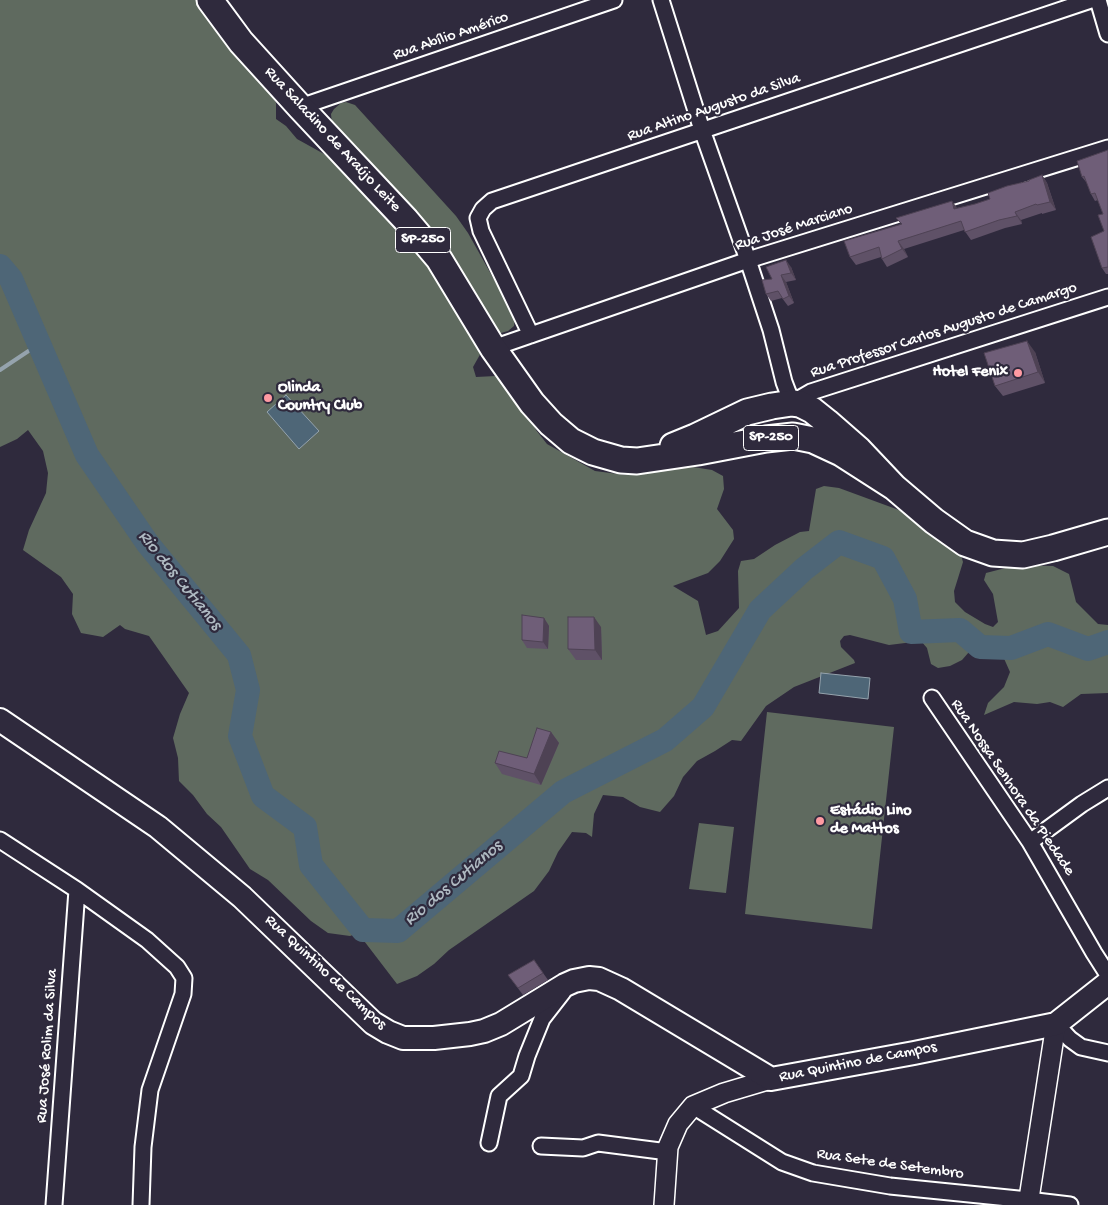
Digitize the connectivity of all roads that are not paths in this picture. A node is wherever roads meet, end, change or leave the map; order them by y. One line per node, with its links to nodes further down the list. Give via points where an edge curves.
1 (210, 0): 7 (main road, Rua Saladino de Araújo Leite / SP-250, via 241,42)
2 (614, 0): 7 (street, Rua Abílio Américo)
3 (661, 0): 8 (street)
4 (1091, 0): 8 (street, Rua Altino Augusto da Silva)
5 (1098, 0): 6 (street)
6 (1108, 34)
7 (300, 107): 13 (main road, Rua Saladino de Araújo Leite / SP-250, via 439,259)
8 (702, 130): 10 (street); 12 (street, Rua Altino Augusto da Silva, via 492,202 483,209 478,218 481,231)
9 (1108, 148): 10 (street, Rua José Marciano)
10 (748, 260): 12 (street, Rua José Marciano); 15 (street, via 784,382)
11 (1108, 297): 14 (street, Rua Professor Carlos Augusto de Camargo)
12 (531, 335): 13 (street, Rua José Marciano)
13 (494, 348): 17 (main road, Rua Saladino de Araújo Leite / SP-250, via 532,403 571,440 593,452)
14 (835, 384): 15 (street); 15 (street, Rua Professor Carlos Augusto de Camargo, via 811,392)
15 (802, 406): 16 (main road, via 788,414 790,431); 17 (main road, SP-250, via 772,406 747,412); 18 (main road, Rua Saladino de Araújo Leite / SP-250, via 859,450)
16 (797, 436): 17 (main road, Rua Saladino de Araújo Leite / SP-250, via 766,438); 18 (main road, Rua Saladino de Araújo Leite / SP-250, via 841,453)
17 (637, 461)
18 (894, 487): 19 (main road, Rua Saladino de Araújo Leite / SP-250, via 965,543 993,553 1024,555)
19 (1108, 532)
20 (932, 698): 24 (street, Rua Nossa Senhora da Piedade)
21 (0, 720): 27 (main road, Rua Quintino de Campos, via 158,827 242,897 373,1023 388,1032 403,1038 434,1038 484,1031)
22 (1108, 788): 24 (street)
23 (0, 840): 25 (street)
24 (1030, 842): 26 (street, Rua Nossa Senhora da Piedade)
25 (77, 890): 37 (street, Rua José Rolim da Silva); 38 (street, via 147,940 177,967 184,978 183,994 150,1090 142,1147)
26 (1108, 974)
27 (574, 981): 31 (main road, Rua Quintino de Campos, via 599,979 621,989); 33 (street, via 542,1019 521,1076 499,1096)
28 (1108, 983): 29 (main road)
29 (1056, 1024): 30 (street, via 1081,1047); 31 (main road, Rua Quintino de Campos); 36 (street)
30 (1108, 1053)
31 (771, 1079): 32 (street)
32 (693, 1106): 35 (street, via 678,1124); 36 (street, Rua Sete de Setembro, via 782,1162 813,1173 890,1186)
33 (489, 1143)
34 (541, 1146): 35 (street, via 583,1148 598,1143)
35 (668, 1152): 39 (street)
36 (1028, 1202): 40 (street, Rua Sete de Setembro)
37 (54, 1205)
38 (141, 1205)
39 (664, 1205)
40 (1070, 1205)

